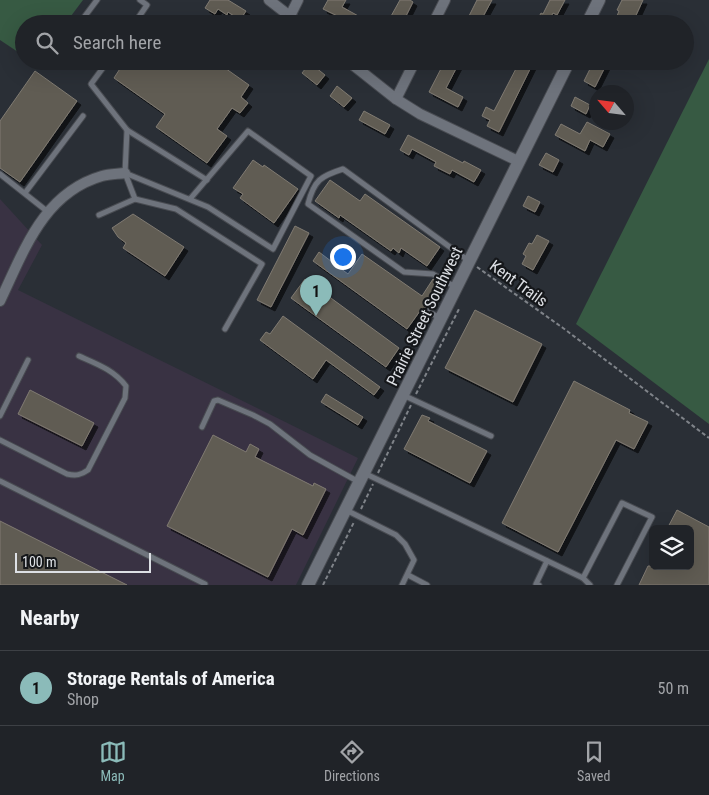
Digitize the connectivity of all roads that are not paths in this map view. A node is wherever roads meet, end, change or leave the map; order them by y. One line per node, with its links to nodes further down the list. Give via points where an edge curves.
1 (97, 0): 7 (lane)
2 (140, 0): 8 (lane, via 147,5)
3 (269, 0): 9 (street)
4 (298, 0): 10 (street)
5 (445, 0): 11 (street)
6 (600, 0): 12 (street)
7 (86, 15)
8 (140, 15)
9 (289, 15)
10 (290, 15)
11 (438, 15)
12 (592, 15)
13 (101, 70): 19 (lane, via 91,84)
14 (359, 70): 17 (street)
15 (410, 70): 17 (street)
16 (564, 70): 20 (street, Prairie Street Southwest)
17 (396, 99): 20 (street)
18 (84, 116): 26 (lane)
19 (127, 130): 21 (lane); 24 (lane)
20 (518, 161): 31 (street, Prairie Street Southwest)
21 (125, 173): 27 (lane); 28 (lane); 29 (street, via 102,176 80,186 60,199)
22 (0, 174): 26 (lane)
23 (311, 176): 24 (lane, via 248,131); 25 (lane); 28 (lane, via 273,249)
24 (207, 180): 28 (lane)
25 (318, 181): 31 (lane, via 326,174 343,169); 32 (lane, via 308,204 404,272 433,274)
26 (25, 193): 29 (lane)
27 (135, 199): 30 (lane); 36 (lane, via 176,209 262,264)
28 (190, 199)
29 (48, 212): 34 (street, via 32,232)
30 (99, 214)
31 (474, 264): 33 (street, Prairie Street Southwest)
32 (444, 281): 33 (lane); 35 (lane, via 429,312)
33 (456, 287): 35 (street, Prairie Street Southwest)
34 (0, 300)
35 (441, 318): 39 (street, Prairie Street Southwest)
36 (225, 329)
37 (79, 356): 43 (lane, via 111,371 126,386 125,398 88,470 75,476 67,474)
38 (28, 360): 40 (lane)
39 (408, 397): 42 (lane); 44 (street, Prairie Street Southwest)
40 (0, 416)
41 (202, 427): 44 (lane, via 214,401 218,400 261,420 310,455)
42 (491, 436)
43 (0, 440)
44 (366, 478): 46 (street, Prairie Street Southwest); 47 (lane)
45 (0, 481): 50 (lane)
46 (346, 510): 48 (lane, via 396,535 405,544 414,560); 51 (street, Prairie Street Southwest)
47 (547, 561): 49 (lane); 54 (lane, via 536,584)
48 (408, 575): 52 (lane); 53 (lane)
49 (583, 578): 55 (lane); 56 (lane, via 622,503 652,517)
50 (205, 584)
51 (308, 585)
52 (402, 585)
53 (427, 585)
54 (539, 585)
55 (590, 585)
56 (617, 585)

